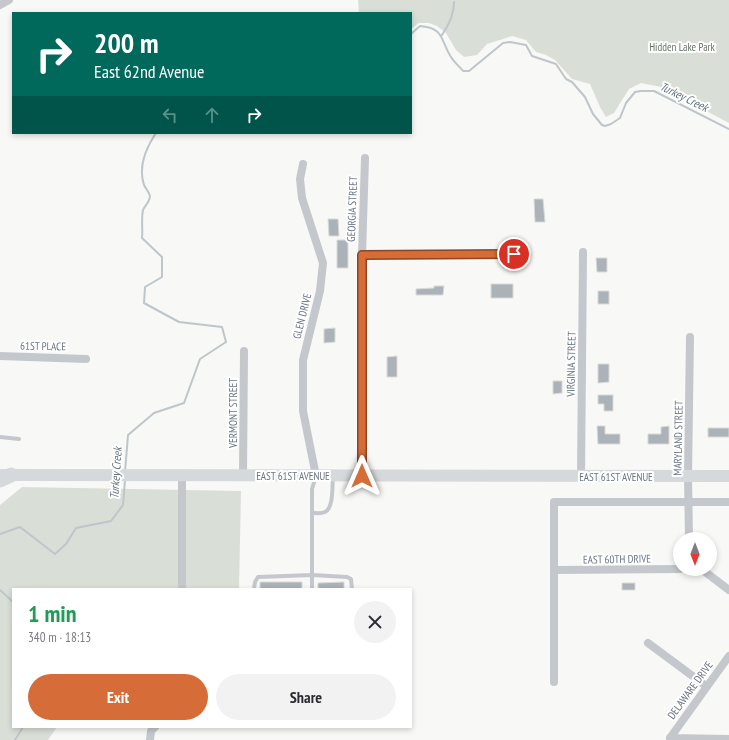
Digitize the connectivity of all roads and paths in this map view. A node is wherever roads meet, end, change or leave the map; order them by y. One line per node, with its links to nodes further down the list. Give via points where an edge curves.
1 (9, 0): 2 (street)
2 (0, 5)
3 (365, 158): 7 (street, GEORGIA STREET)
4 (303, 164): 16 (street, GLEN DRIVE, via 300,179 302,198 323,264 320,291 303,360 303,411)
5 (583, 252): 22 (street, VIRGINIA STREET)
6 (527, 254): 7 (street)
7 (362, 255): 18 (street, GEORGIA STREET)
8 (690, 337): 19 (street, MARYLAND STREET)
9 (244, 351): 15 (street, VERMONT STREET)
10 (0, 356): 11 (street, 61ST PLACE)
11 (86, 358)
12 (0, 438): 13 (lane)
13 (19, 439)
14 (182, 476): 15 (main road, EAST 61ST AVENUE); 21 (main road, EAST 61ST AVENUE); 31 (street)
15 (243, 476): 16 (main road, EAST 61ST AVENUE)
16 (316, 476): 17 (main road, EAST 61ST AVENUE); 25 (lane, via 312,489)
17 (333, 476): 18 (main road, EAST 61ST AVENUE); 25 (lane, via 330,508 326,512)
18 (362, 476): 22 (main road, EAST 61ST AVENUE)
19 (688, 476): 20 (main road, EAST 61ST AVENUE); 22 (main road, EAST 61ST AVENUE); 23 (street, MARYLAND STREET)
20 (729, 476)
21 (4, 477)
22 (581, 477)
23 (688, 502): 24 (street); 26 (street, MARYLAND STREET); 28 (street, via 554,502)
24 (729, 502)
25 (312, 513): 29 (lane)
26 (689, 532)
27 (673, 569): 28 (street, EAST 60TH DRIVE)
28 (555, 570): 38 (street)
29 (312, 575): 32 (lane, via 258,577); 33 (lane); 34 (lane, via 347,577 351,579)
30 (711, 576): 35 (street)
31 (182, 588)
32 (254, 588)
33 (312, 588)
34 (352, 588)
35 (729, 590)
36 (648, 643): 39 (street)
37 (729, 656): 39 (street, DELAWARE DRIVE)
38 (554, 682)
39 (706, 686): 41 (street, DELAWARE DRIVE, via 670,738)
40 (154, 728): 42 (street)
41 (729, 739)
42 (150, 740)

